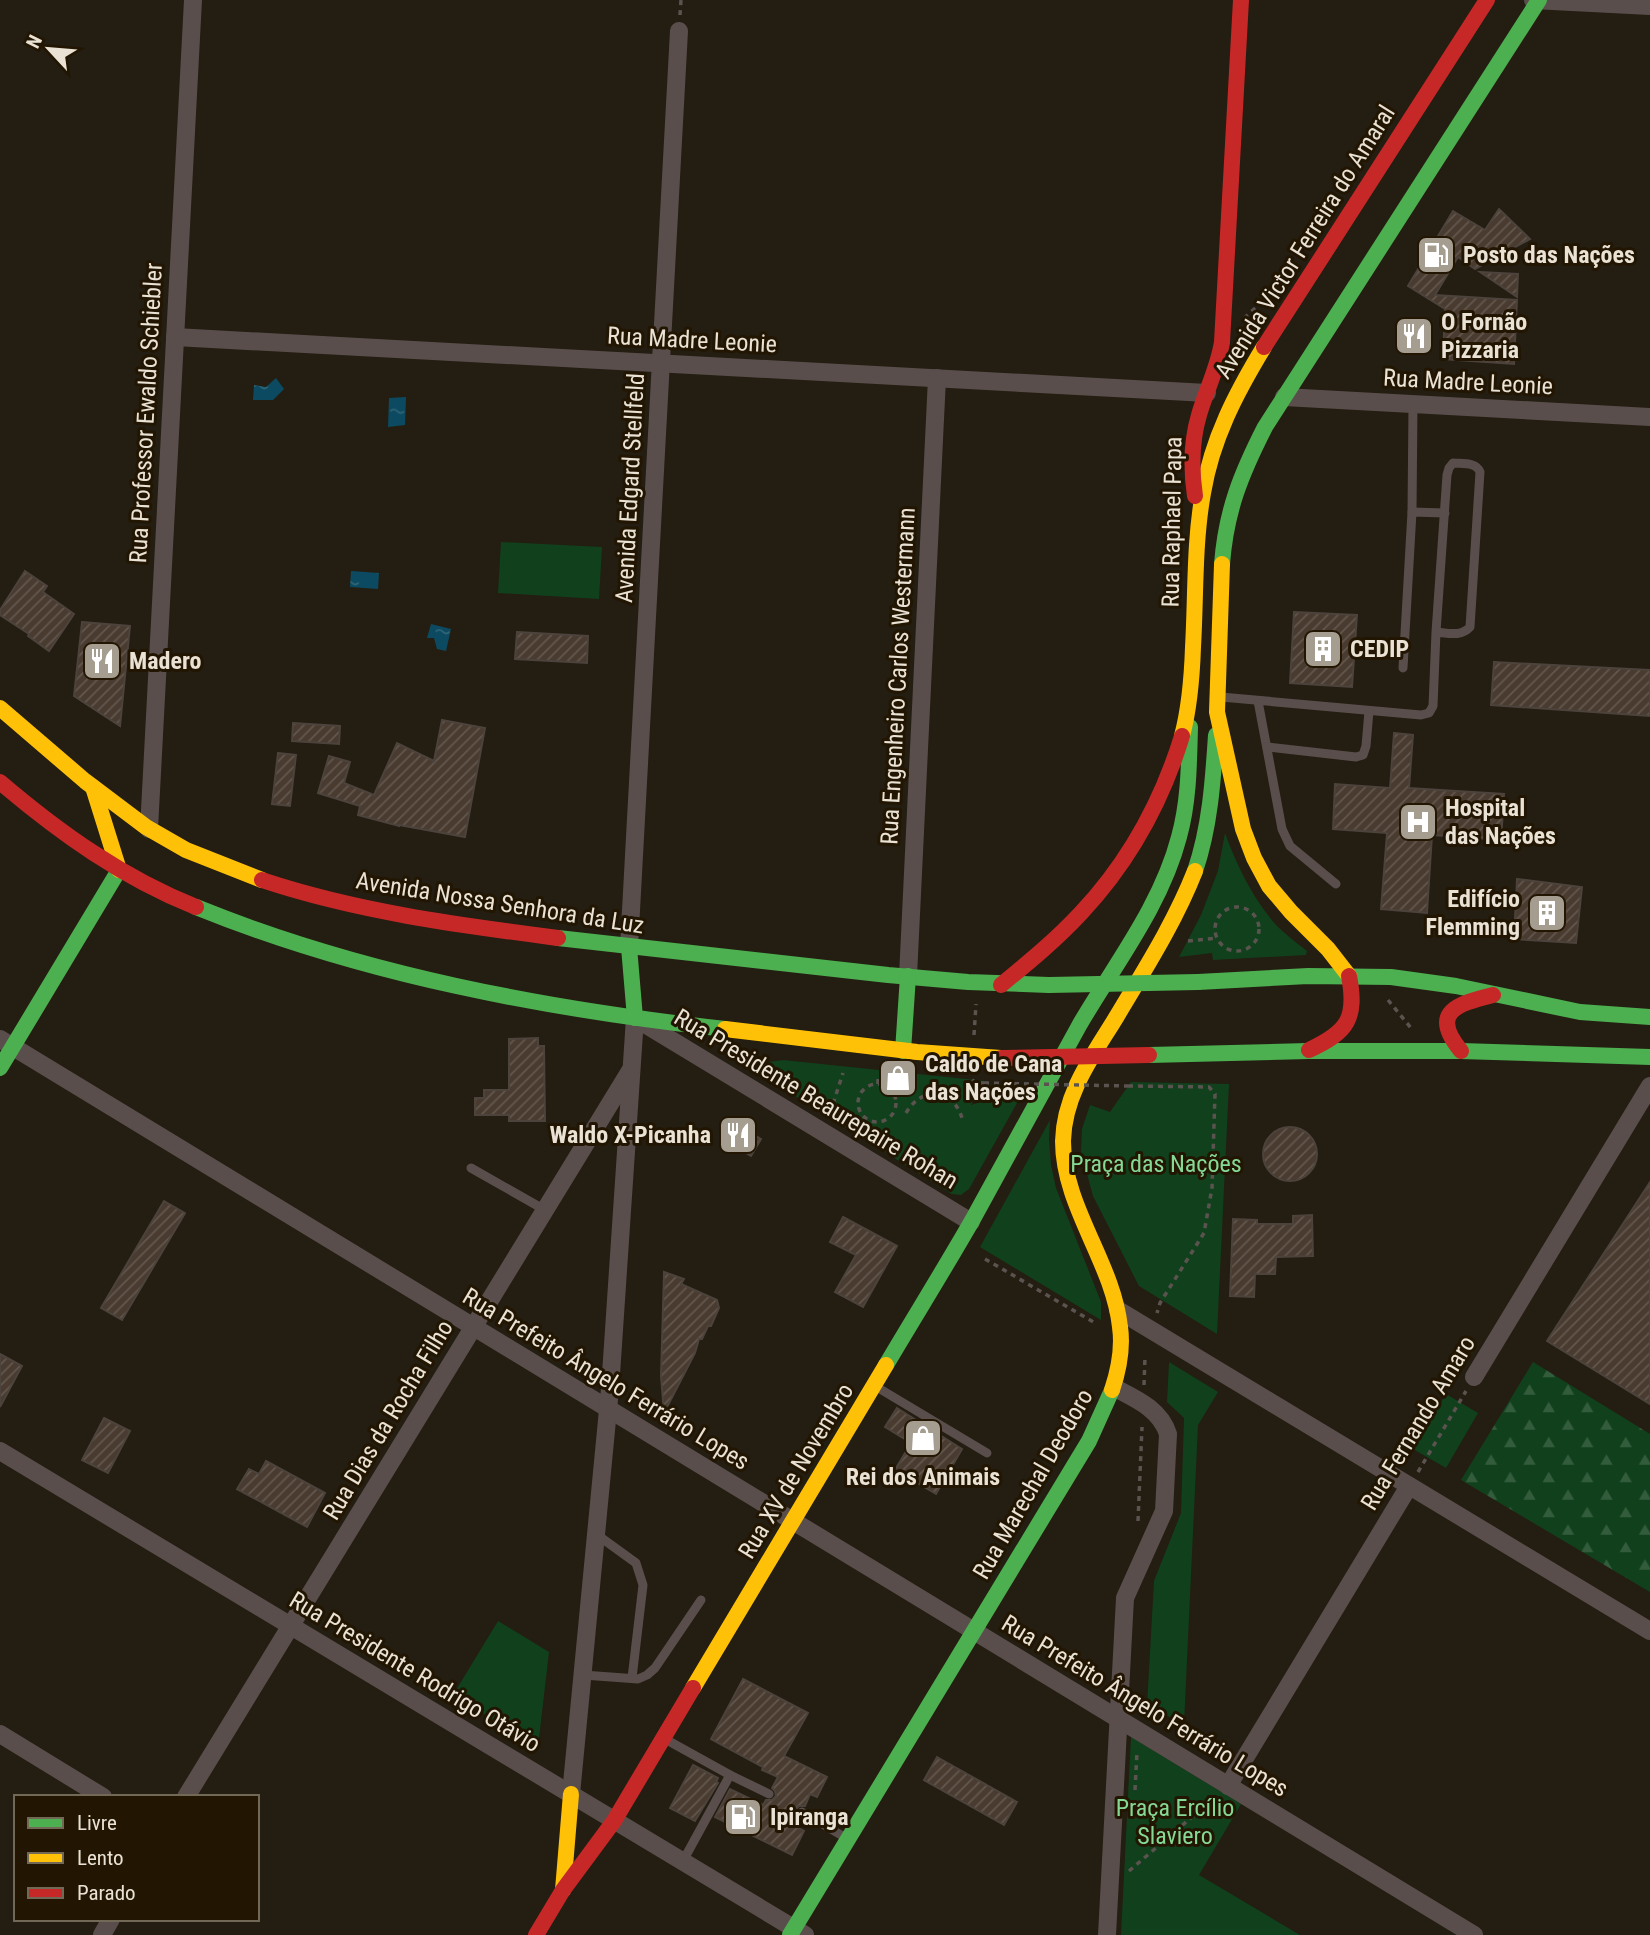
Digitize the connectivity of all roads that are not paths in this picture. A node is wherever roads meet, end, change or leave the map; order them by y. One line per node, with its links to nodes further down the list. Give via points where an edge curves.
1 (193, 0): 8 (street, Rua Professor Ewaldo Schiebler)
2 (1241, 0): 10 (main road, Rua Raphael Papa)
3 (1487, 0): 9 (main road, Avenida Victor Ferreira do Amaral)
4 (1533, 0): 5 (street)
5 (1539, 0): 6 (street); 14 (main road)
6 (1650, 6)
7 (679, 31): 11 (street, Avenida Edgard Stellfeld)
8 (175, 337): 11 (street, Rua Madre Leonie); 30 (street, Rua Professor Ewaldo Schiebler)
9 (1265, 345): 10 (main road, via 1257,355); 19 (main road, Avenida Victor Ferreira do Amaral, via 1219,431)
10 (1234, 349): 13 (main road, Rua Raphael Papa, via 1221,354)
11 (661, 363): 12 (street, Rua Madre Leonie); 33 (street, Avenida Edgard Stellfeld)
12 (937, 378): 13 (street, Rua Madre Leonie); 34 (street, Rua Engenheiro Carlos Westermann)
13 (1207, 393): 19 (main road, Rua Raphael Papa, via 1192,455)
14 (1284, 397): 15 (street, Rua Madre Leonie); 24 (main road, Rua Raphael Papa, via 1247,462 1230,508 1222,571)
15 (1413, 404): 16 (street, Rua Madre Leonie); 17 (lane)
16 (1650, 416)
17 (1412, 512): 18 (lane); 21 (lane)
18 (1445, 513): 20 (lane); 20 (lane, via 1449,468 1474,465 1480,472 1469,627 1460,634)
19 (1198, 524): 22 (main road, Rua Raphael Papa)
20 (1436, 632): 26 (lane, via 1429,713)
21 (1403, 668)
22 (1191, 700): 36 (main road, via 1170,772 1130,849 1073,921); 41 (main road, Rua Raphael Papa, via 1189,775 1179,839 1153,903)
23 (1258, 701): 24 (lane); 26 (lane); 27 (lane)
24 (1218, 704): 35 (main road, via 1242,821 1259,870 1272,891 1339,959); 40 (main road, Rua Raphael Papa, via 1211,799 1200,856 1180,907)
25 (0, 708): 29 (main road, Avenida Nossa Senhora da Luz)
26 (1369, 711): 27 (lane, via 1363,755)
27 (1267, 747): 32 (lane, via 1282,829 1290,846)
28 (0, 782): 31 (main road)
29 (93, 787): 30 (main road, Avenida Nossa Senhora da Luz); 31 (main road)
30 (149, 829): 33 (main road, Avenida Nossa Senhora da Luz, via 214,862 349,903 448,923)
31 (119, 870): 39 (main road, via 238,924 349,959 451,985); 42 (main road)
32 (1336, 884)
33 (629, 947): 34 (main road, Avenida Nossa Senhora da Luz); 39 (main road)
34 (908, 976): 36 (main road, Avenida Nossa Senhora da Luz); 43 (main road)
35 (1349, 976): 36 (main road, Avenida Nossa Senhora da Luz, bridge); 37 (main road, Avenida Nossa Senhora da Luz, via 1415,979); 44 (main road, via 1350,1016 1341,1031)
36 (1001, 985)
37 (1497, 994): 38 (main road, Avenida Nossa Senhora da Luz, via 1572,1010); 45 (main road, via 1467,1001 1455,1007 1448,1018 1445,1030)
38 (1650, 1017)
39 (635, 1018): 43 (main road); 48 (street); 52 (street, Rua Presidente Beaurepaire Rohan)
40 (1113, 1022): 53 (main road, Rua Marechal Deodoro, via 1069,1104 1063,1146 1070,1185)
41 (1081, 1023): 52 (main road, Rua XV de Novembro)
42 (6, 1043): 47 (main road); 54 (street, Rua Prefeito Ângelo Ferrário Lopes)
43 (903, 1051): 44 (main road, bridge, via 1001,1058)
44 (1308, 1051): 45 (main road)
45 (1461, 1051): 46 (main road)
46 (1650, 1057)
47 (0, 1068)
48 (631, 1069): 51 (street, Rua Dias da Rocha Filho); 58 (street)
49 (1650, 1086): 55 (street, Rua Fernando Amaro)
50 (471, 1168): 51 (lane)
51 (545, 1210): 54 (street, Rua Dias da Rocha Filho)
52 (971, 1222): 56 (main road, Rua XV de Novembro)
53 (1118, 1310): 57 (main road, Rua Marechal Deodoro, via 1121,1334); 61 (street)
54 (474, 1327): 58 (street, Rua Prefeito Ângelo Ferrário Lopes); 65 (street, Rua Dias da Rocha Filho)
55 (1474, 1377)
56 (873, 1385): 60 (lane); 62 (main road, Rua XV de Novembro)
57 (1115, 1388): 66 (main road, Rua Marechal Deodoro); 70 (street, via 1147,1405 1168,1434 1164,1511 1125,1598)
58 (608, 1409): 62 (street, Rua Prefeito Ângelo Ferrário Lopes); 63 (street)
59 (0, 1451): 65 (street, Rua Presidente Rodrigo Otávio)
60 (987, 1453)
61 (1409, 1486): 67 (street); 74 (street, Rua Fernando Amaro)
62 (793, 1521): 66 (street, Rua Prefeito Ângelo Ferrário Lopes); 72 (main road, Rua XV de Novembro)
63 (596, 1534): 68 (street); 69 (lane, via 636,1563 643,1585)
64 (701, 1600): 69 (lane, via 655,1668)
65 (291, 1626): 75 (street, Rua Presidente Rodrigo Otávio); 78 (street, Rua Dias da Rocha Filho)
66 (974, 1631): 70 (street, Rua Prefeito Ângelo Ferrário Lopes); 81 (main road, Rua Marechal Deodoro)
67 (1650, 1631)
68 (583, 1675): 69 (lane); 75 (street)
69 (632, 1678)
70 (1119, 1719): 74 (street, Rua Prefeito Ângelo Ferrário Lopes); 86 (street)
71 (0, 1734): 77 (street)
72 (663, 1738): 73 (lane); 80 (main road, Rua XV de Novembro)
73 (730, 1775): 76 (lane); 82 (lane)
74 (1228, 1786): 87 (street, Rua Prefeito Ângelo Ferrário Lopes)
75 (571, 1794): 80 (street, Rua Presidente Rodrigo Otávio); 83 (main road)
76 (769, 1794)
77 (100, 1795)
78 (188, 1795)
79 (802, 1812): 81 (lane)
80 (614, 1821): 82 (street, Rua Presidente Rodrigo Otávio); 83 (main road, Rua XV de Novembro)
81 (848, 1839): 84 (main road, Rua Marechal Deodoro)
82 (683, 1861): 84 (street, Rua Presidente Rodrigo Otávio)
83 (563, 1890): 85 (main road, Rua XV de Novembro)
84 (797, 1933)
85 (537, 1935)
86 (1107, 1935)
87 (1474, 1935)

